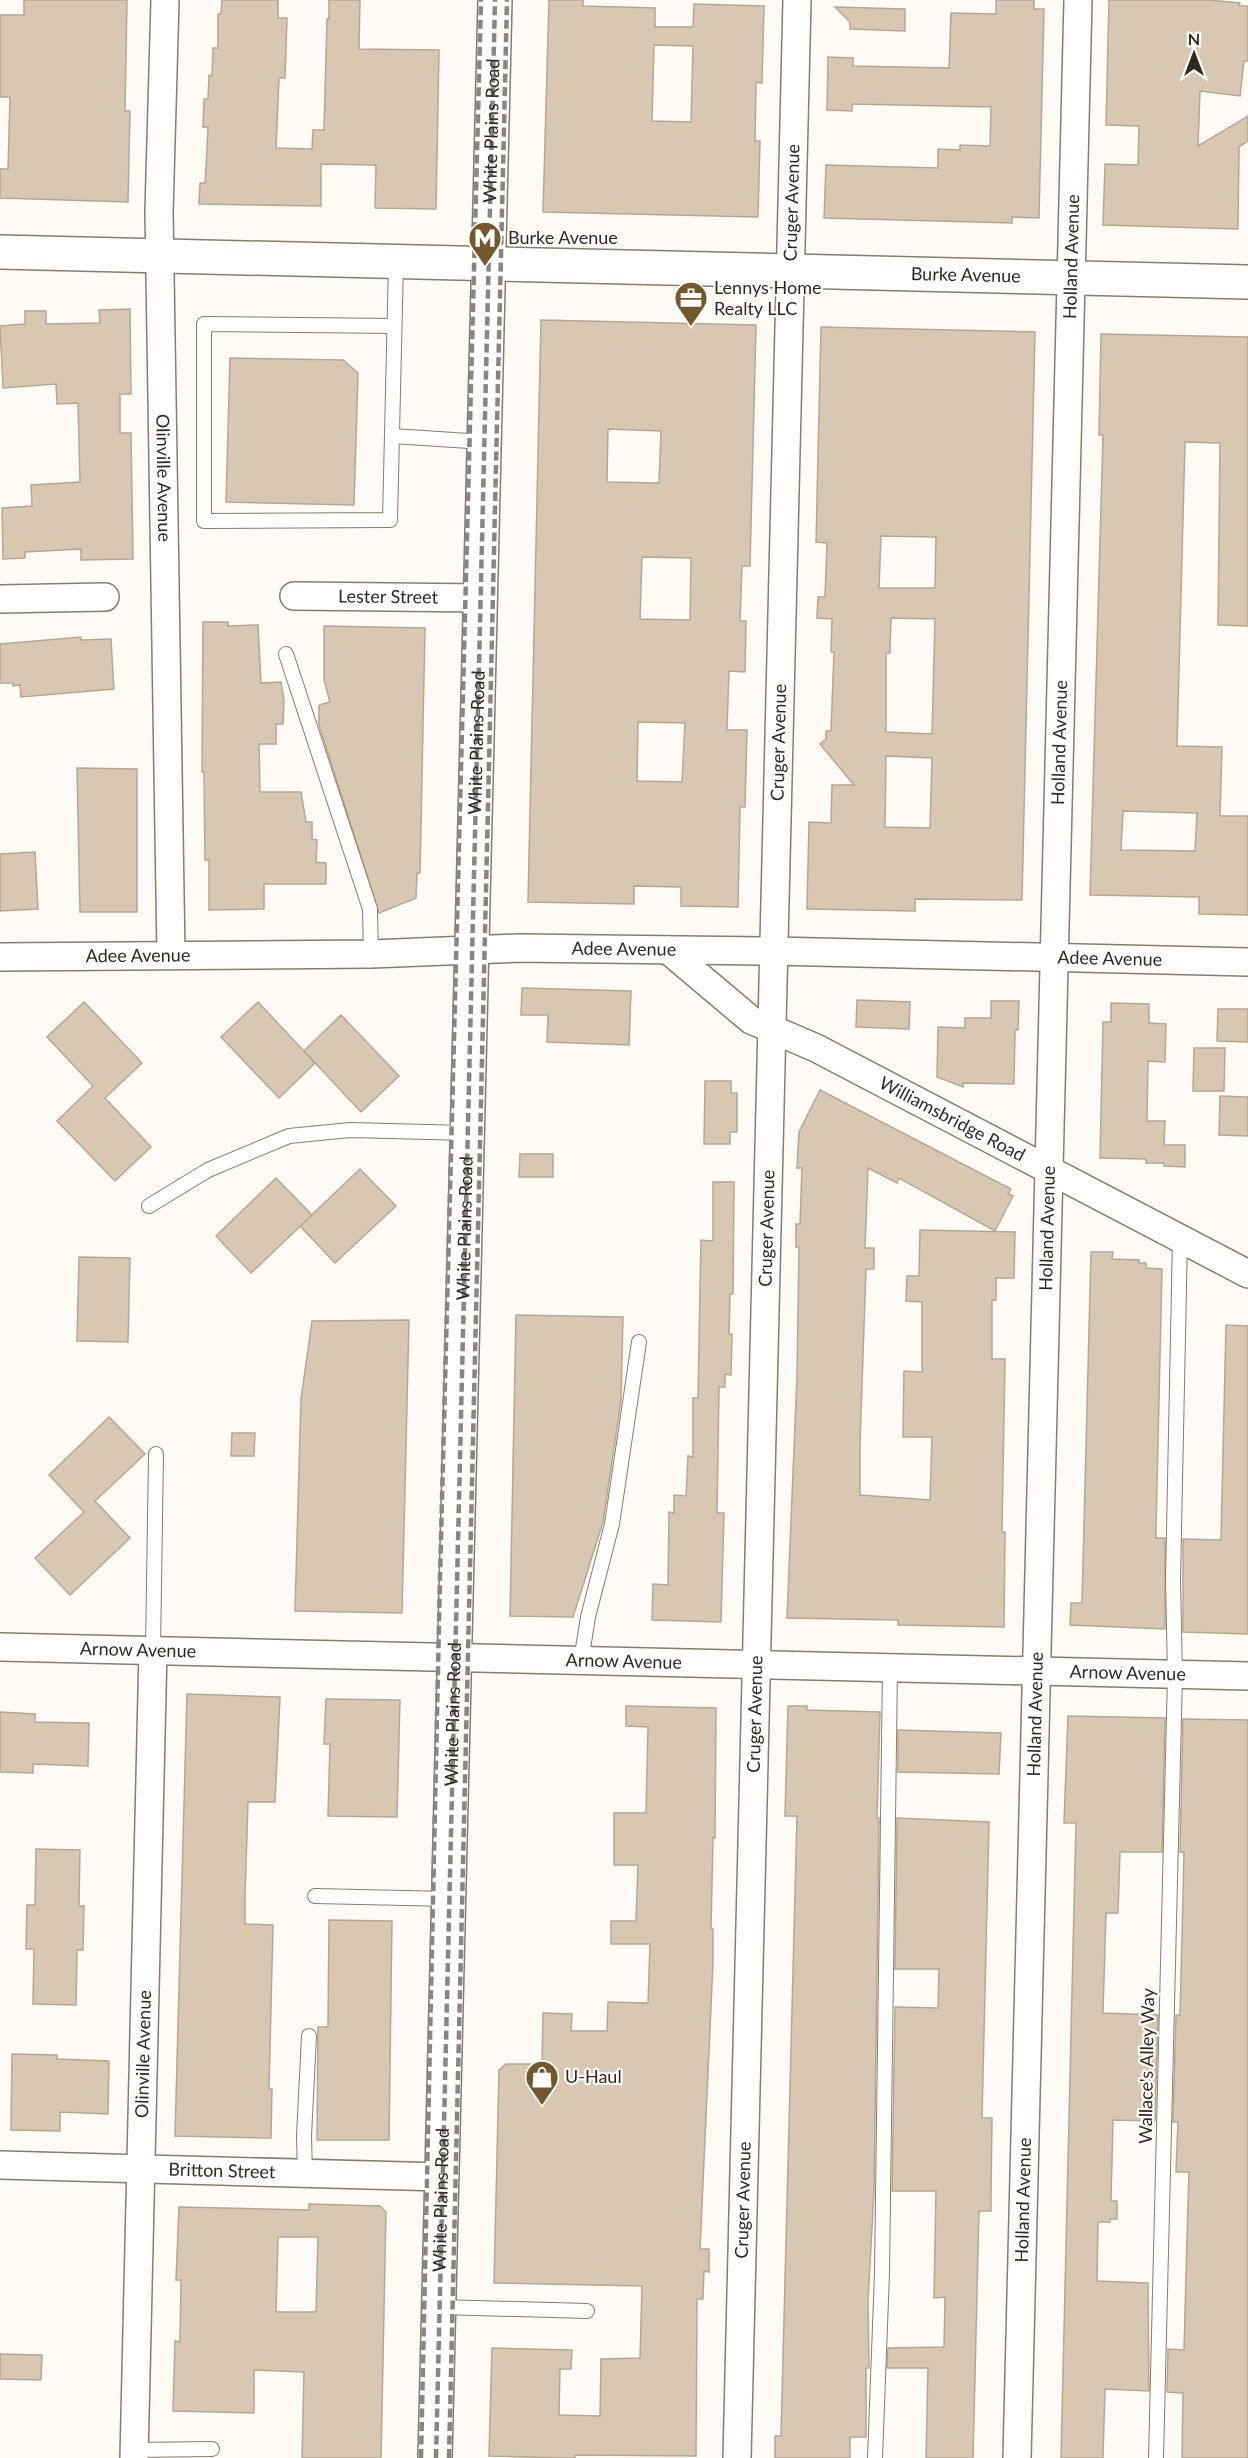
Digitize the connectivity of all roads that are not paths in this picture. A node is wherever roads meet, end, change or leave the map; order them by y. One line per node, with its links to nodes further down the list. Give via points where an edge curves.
1 (165, 0): 6 (street, Olinville Avenue)
2 (495, 0): 8 (main road, White Plains Road)
3 (797, 0): 9 (street, Cruger Avenue)
4 (1078, 0): 10 (street, Holland Avenue)
5 (0, 252): 6 (main road, Burke Avenue)
6 (160, 256): 7 (main road, Burke Avenue); 24 (street, Olinville Avenue)
7 (396, 262): 8 (main road, Burke Avenue); 12 (lane)
8 (489, 264): 9 (main road, Burke Avenue); 14 (main road, White Plains Road)
9 (790, 271): 10 (main road, Burke Avenue); 22 (street, Cruger Avenue)
10 (1071, 278): 11 (main road, Burke Avenue); 26 (street, Holland Avenue)
11 (1248, 282)
12 (394, 326): 13 (lane); 13 (lane, via 204,324 204,520 390,520)
13 (392, 436): 14 (lane)
14 (485, 442): 17 (main road, White Plains Road)
15 (294, 596): 17 (street, Lester Street)
16 (105, 597): 18 (street)
17 (482, 598): 21 (main road, White Plains Road)
18 (0, 599)
19 (286, 654): 23 (lane, via 370,909)
20 (668, 950): 21 (street, Adee Avenue); 22 (street, Adee Avenue); 28 (street, Williamsbridge Road, via 751,1020)
21 (472, 951): 23 (street, Adee Avenue); 29 (main road, White Plains Road)
22 (774, 951): 26 (street, Adee Avenue); 28 (street, Cruger Avenue)
23 (371, 954): 24 (street, Adee Avenue)
24 (171, 955): 25 (street, Adee Avenue)
25 (0, 957)
26 (1054, 957): 27 (street, Adee Avenue); 30 (street, Holland Avenue)
27 (1248, 963)
28 (772, 1029): 30 (street, Williamsbridge Road); 40 (street, Cruger Avenue)
29 (468, 1133): 31 (lane, via 350,1130 289,1136 208,1170); 38 (main road, White Plains Road)
30 (1049, 1169): 32 (street, Williamsbridge Road); 42 (street, Holland Avenue)
31 (149, 1206)
32 (1180, 1238): 33 (street, Williamsbridge Road); 43 (lane, Wallace's Alley Way, via 1173,1580)
33 (1248, 1274)
34 (639, 1342): 39 (lane, via 612,1524)
35 (156, 1454): 37 (lane)
36 (0, 1647): 37 (street, Arnow Avenue)
37 (153, 1650): 38 (street, Arnow Avenue); 49 (street, Olinville Avenue)
38 (456, 1658): 39 (street, Arnow Avenue); 46 (main road, White Plains Road)
39 (581, 1660): 40 (street, Arnow Avenue)
40 (756, 1665): 41 (street, Arnow Avenue); 57 (street, Cruger Avenue)
41 (890, 1668): 42 (street, Arnow Avenue); 58 (lane, via 882,2273)
42 (1036, 1671): 43 (street, Arnow Avenue); 59 (street, Holland Avenue)
43 (1175, 1675): 44 (street, Arnow Avenue); 60 (lane, Wallace's Alley Way)
44 (1248, 1677)
45 (315, 1896): 46 (lane)
46 (450, 1899): 51 (main road, White Plains Road)
47 (309, 2036): 50 (lane)
48 (0, 2165): 49 (street, Britton Street)
49 (141, 2169): 50 (street, Britton Street); 55 (street, Olinville Avenue)
50 (305, 2173): 51 (street, Britton Street)
51 (443, 2176): 52 (main road, White Plains Road)
52 (439, 2307): 53 (lane); 56 (main road, White Plains Road)
53 (587, 2311)
54 (212, 2449): 55 (lane)
55 (134, 2454)
56 (435, 2458)
57 (737, 2458)
58 (875, 2458)
59 (1017, 2458)
60 (1156, 2458)

